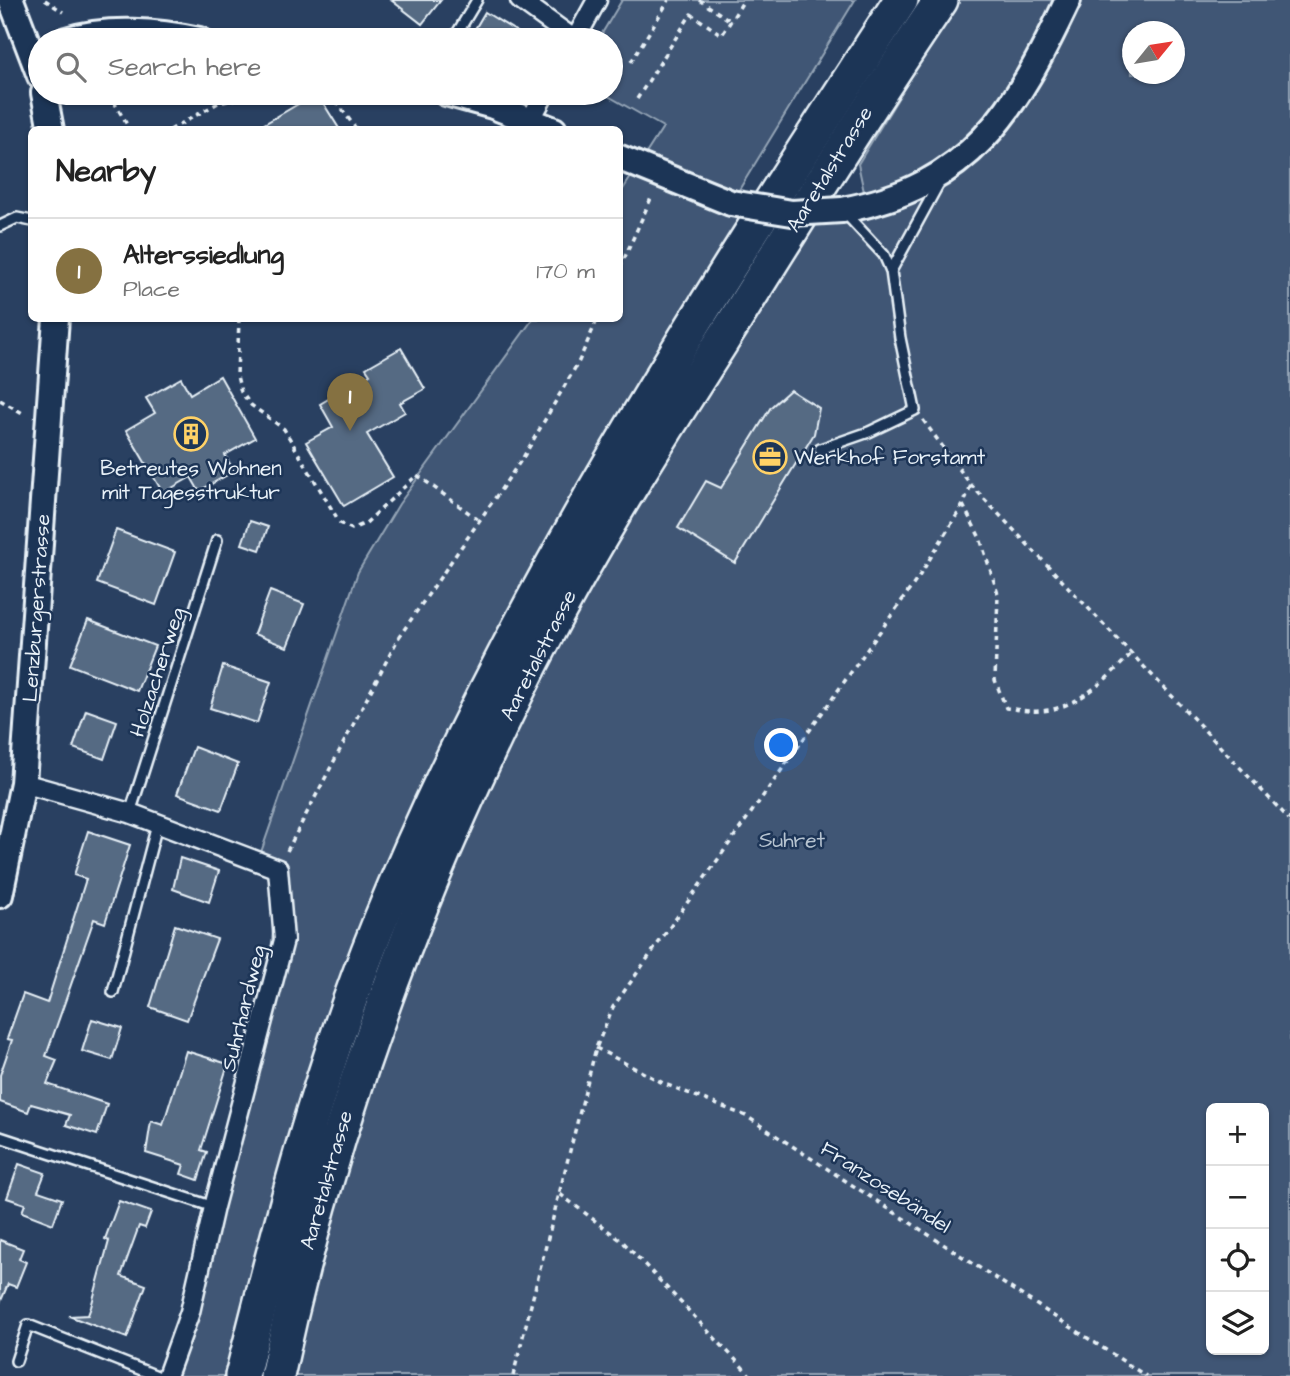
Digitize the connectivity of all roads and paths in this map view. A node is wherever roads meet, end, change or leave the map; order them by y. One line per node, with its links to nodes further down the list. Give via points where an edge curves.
1 (11, 0): 17 (main road)
2 (45, 0): 12 (path)
3 (477, 0): 14 (lane)
4 (520, 0): 15 (street)
5 (597, 0): 16 (street)
6 (669, 0): 18 (path)
7 (699, 0): 13 (path)
8 (744, 0): 13 (path)
9 (901, 0): 64 (highway, Aaretalstrasse, via 604,473 473,714 382,916 331,1055 304,1138)
10 (941, 0): 65 (highway, Aaretalstrasse, via 844,144 638,472 549,630 465,801 404,946 352,1089 318,1203)
11 (1068, 0): 33 (main road, via 1042,58 1007,112)
12 (63, 12)
13 (731, 21): 19 (path, via 722,35 691,14)
14 (460, 28)
15 (558, 28)
16 (582, 28)
17 (28, 38)
18 (631, 62)
19 (637, 99)
20 (46, 105): 27 (main road)
21 (116, 105): 28 (path)
22 (214, 105): 29 (path)
23 (339, 105): 30 (path)
24 (485, 105): 26 (main road)
25 (539, 105): 26 (street)
26 (531, 119): 31 (main road)
27 (50, 126)
28 (128, 126)
29 (177, 126)
30 (354, 126)
31 (546, 126)
32 (623, 159): 34 (main road)
33 (944, 173): 35 (main road, via 867,206); 39 (lane)
34 (662, 178): 35 (main road, bridge, via 731,203 783,212); 38 (path)
35 (842, 210): 39 (lane, via 884,255)
36 (28, 220): 37 (lane, via 17,218)
37 (0, 226)
38 (623, 262)
39 (891, 271): 43 (lane)
40 (56, 322): 50 (main road, Lenzburgerstrasse)
41 (239, 322): 47 (path, via 237,376 241,392 284,429 340,523 352,529 366,523 417,475)
42 (596, 322): 47 (path, via 524,456)
43 (915, 410): 44 (lane); 45 (path)
44 (820, 449)
45 (971, 485): 46 (path); 49 (path)
46 (963, 505): 49 (path, via 980,538 998,594 995,681 1006,708 1041,711 1076,699); 57 (path, via 918,578 613,1007)
47 (480, 521): 54 (path, via 399,637)
48 (217, 540): 51 (lane, Holzacherweg)
49 (1131, 654): 52 (path)
50 (23, 783): 51 (street); 55 (main road, Lenzburgerstrasse)
51 (130, 813): 53 (street)
52 (1290, 820)
53 (158, 825): 54 (street); 56 (lane)
54 (278, 869): 60 (street, Suhrhardweg, via 284,940)
55 (0, 895)
56 (113, 992)
57 (596, 1048): 59 (path); 68 (path, Franzosebändel, via 665,1084 746,1116)
58 (0, 1137): 60 (lane)
59 (560, 1194): 66 (path); 67 (path, via 623,1242)
60 (214, 1207): 63 (street, Suhrhardweg, via 190,1312)
61 (16, 1361): 62 (lane, via 28,1325)
62 (157, 1376)
63 (167, 1376)
64 (242, 1376)
65 (277, 1376)
66 (513, 1376)
67 (751, 1376)
68 (1146, 1376)

